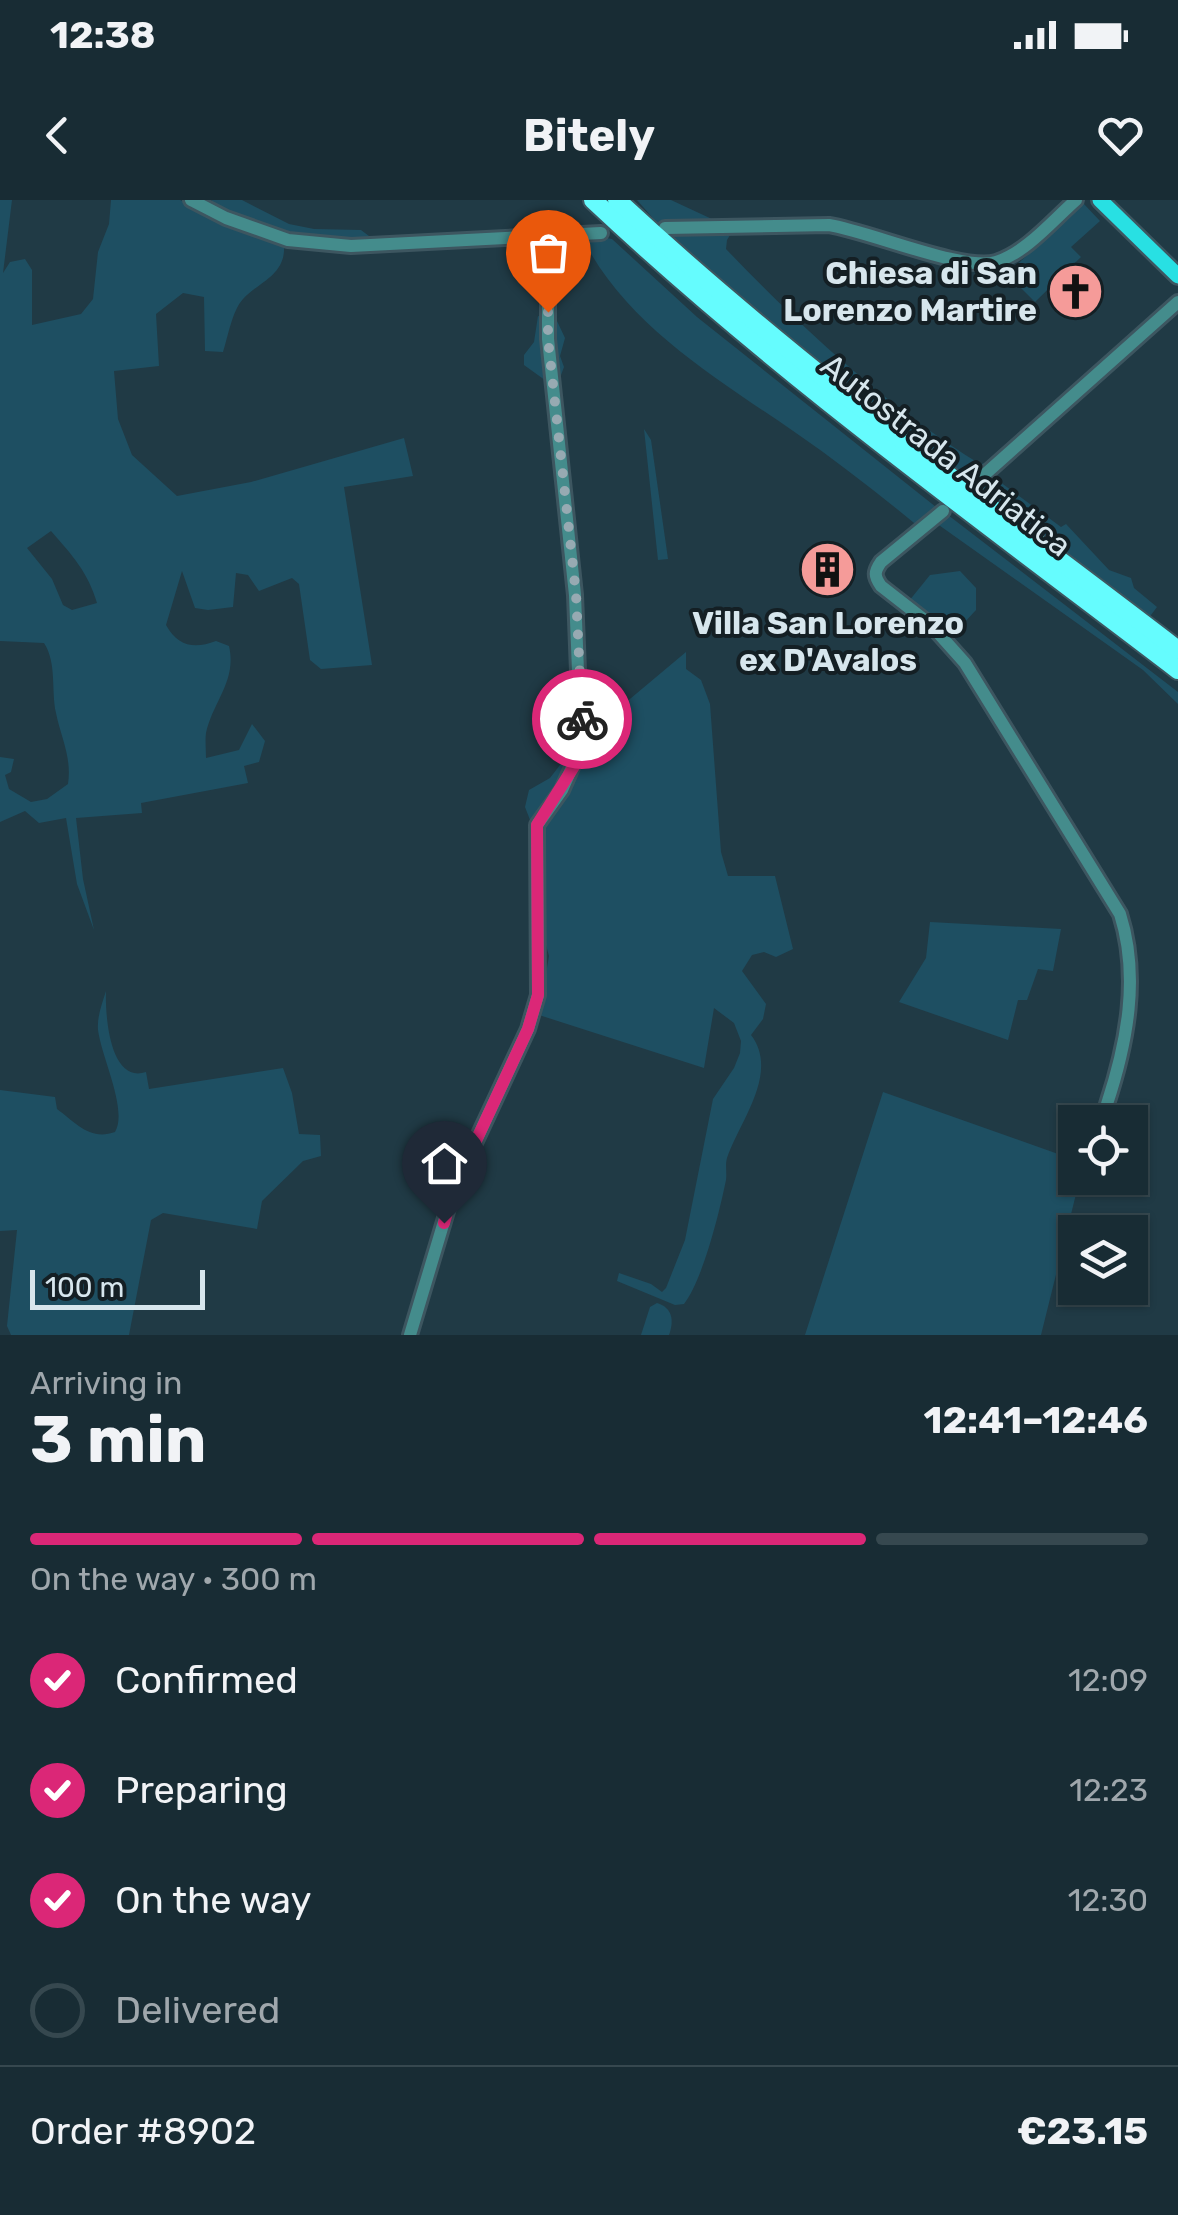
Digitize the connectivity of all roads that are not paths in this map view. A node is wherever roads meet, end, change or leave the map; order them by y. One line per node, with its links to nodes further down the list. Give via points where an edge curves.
1 (191, 200): 8 (street, via 288,240 351,246)
2 (594, 200): 14 (highway, Autostrada Adriatica, via 828,404)
3 (618, 200): 13 (highway, Autostrada Adriatica, via 817,374)
4 (1076, 200): 6 (street, via 1020,250 991,264 829,224)
5 (1106, 202): 9 (main road)
6 (665, 228)
7 (601, 233): 8 (street)
8 (571, 236): 16 (street, via 554,257 548,339 576,594 582,746 537,825 538,995 454,1188)
9 (1178, 276)
10 (1178, 302): 11 (street)
11 (974, 484)
12 (942, 512): 15 (street, via 881,562 876,578 932,624 965,664 1120,914 1131,976)
13 (1178, 650)
14 (1178, 670)
15 (1107, 1104)
16 (410, 1335)

